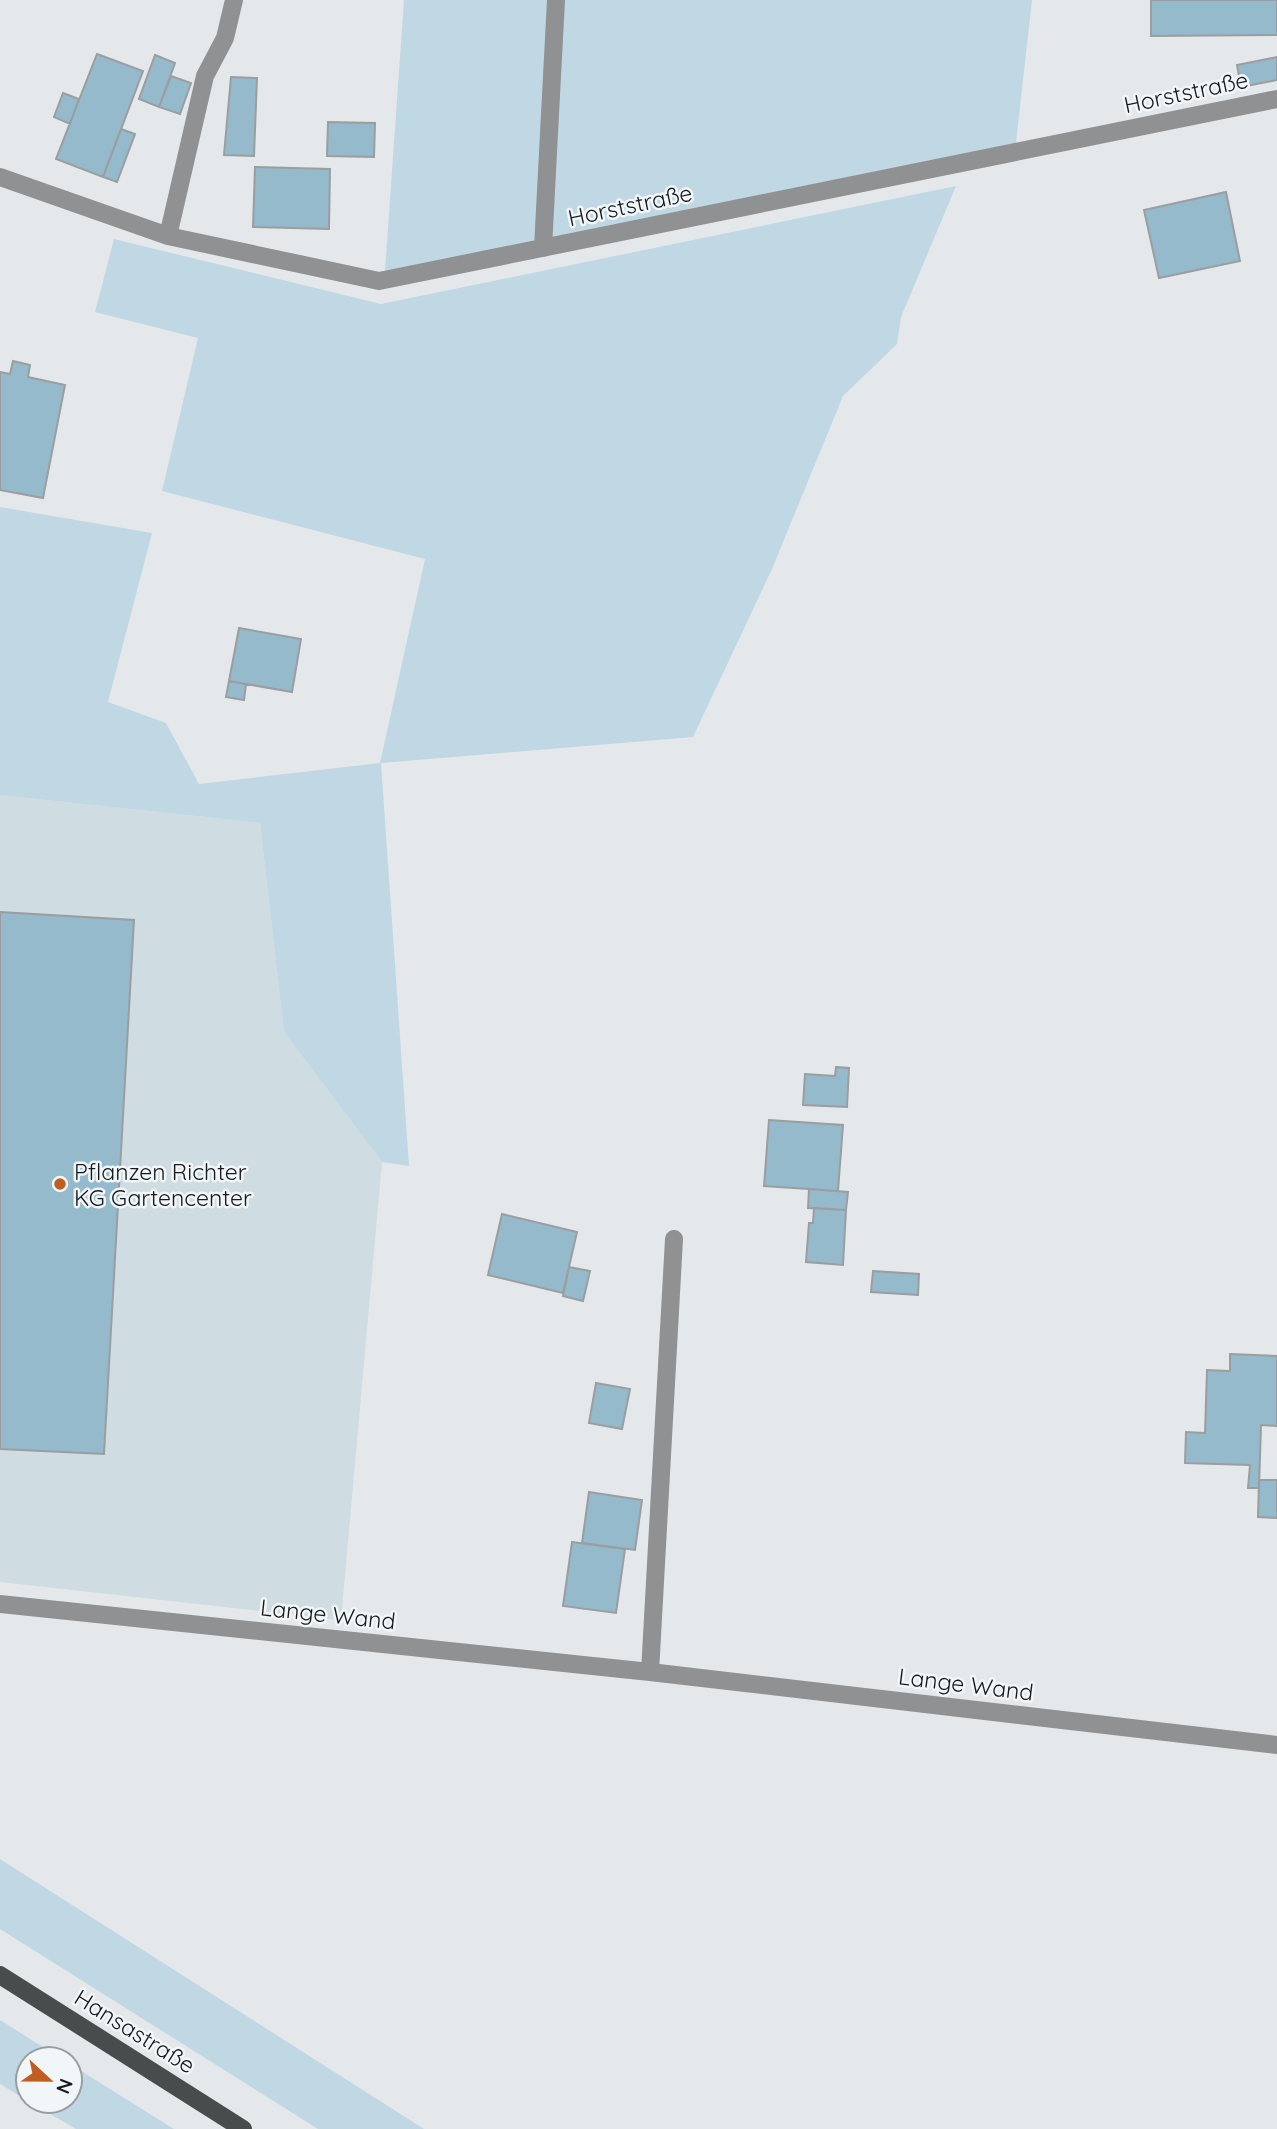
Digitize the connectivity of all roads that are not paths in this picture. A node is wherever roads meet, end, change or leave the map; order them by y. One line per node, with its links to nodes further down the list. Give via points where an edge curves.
1 (234, 0): 5 (street, via 225,38 205,76)
2 (556, 0): 6 (street)
3 (1277, 99): 6 (street, Horststraße)
4 (0, 177): 5 (street, Horststraße)
5 (168, 236): 6 (street, Horststraße, via 379,281)
6 (543, 248)
7 (674, 1239): 9 (street)
8 (0, 1604): 9 (street, Lange Wand)
9 (650, 1672): 10 (street, Lange Wand)
10 (1277, 1745)
11 (0, 1975): 12 (main road, Hansastraße)
12 (243, 2129)

